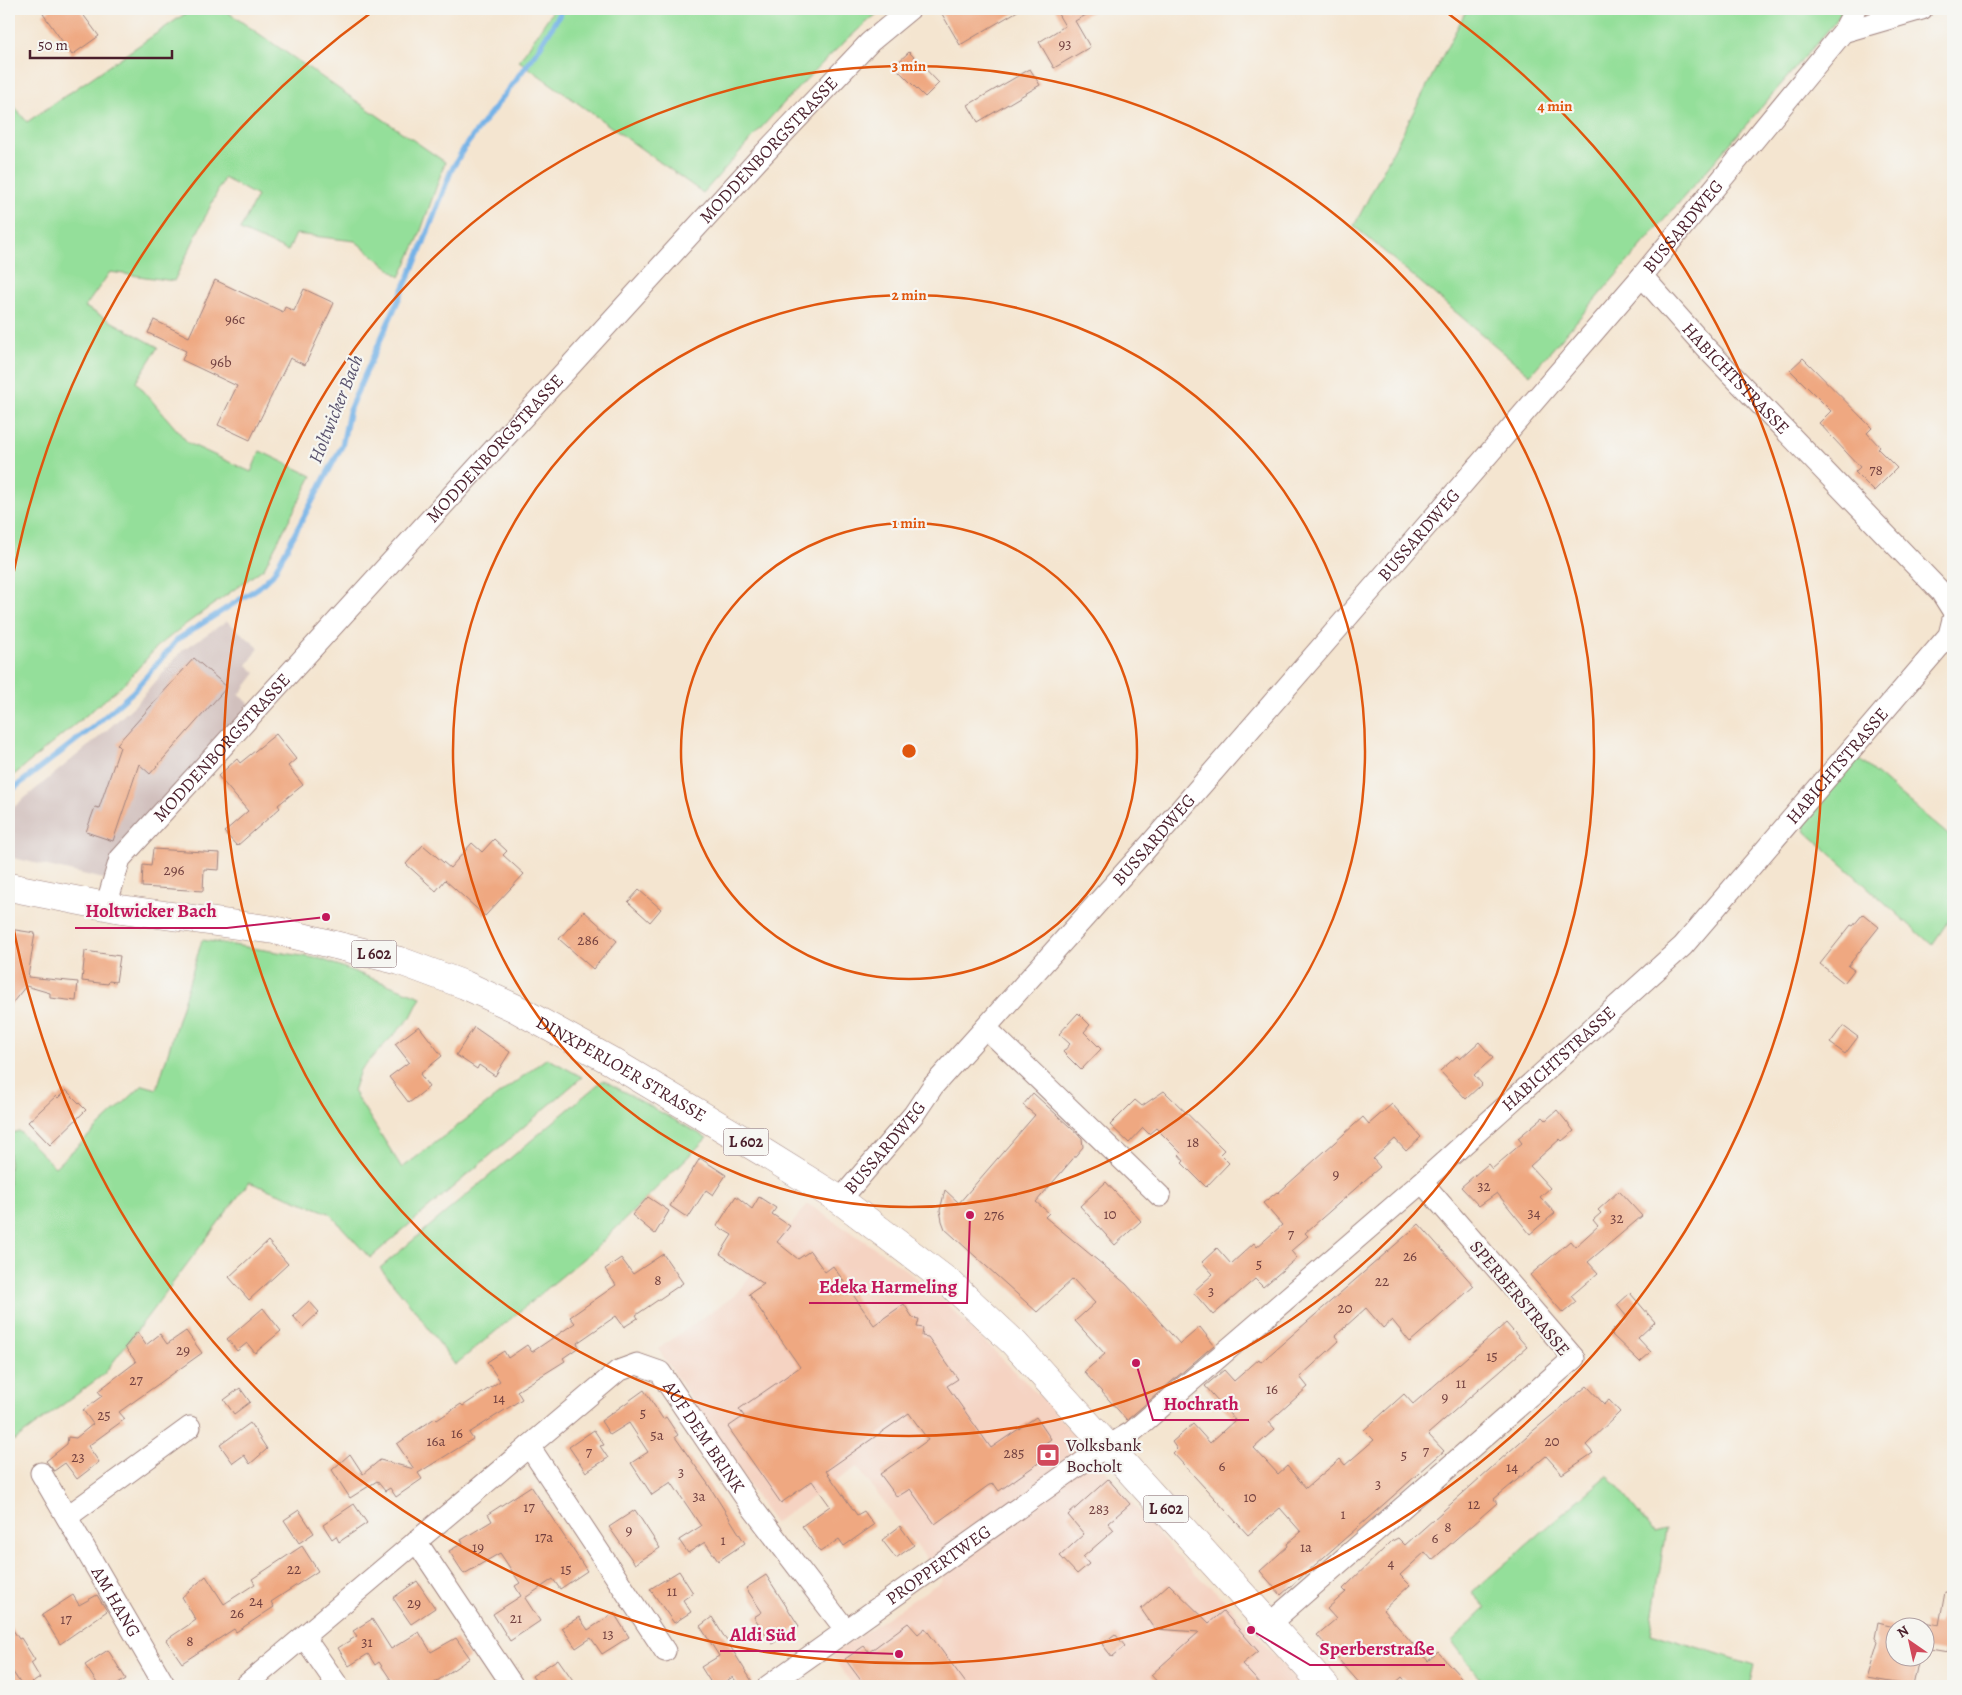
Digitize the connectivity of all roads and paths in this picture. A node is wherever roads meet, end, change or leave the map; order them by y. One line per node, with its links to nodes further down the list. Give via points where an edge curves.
1 (910, 9): 9 (street, MODDENBORGSTRASSE, via 870,42 752,167 120,859)
2 (1855, 9): 4 (street, BUSSARDWEG)
3 (1922, 9): 4 (street)
4 (1843, 32): 5 (street, BUSSARDWEG)
5 (1642, 276): 6 (street, HABICHTSTRASSE, via 1706,348 1942,592); 10 (street, BUSSARDWEG, via 1159,834)
6 (1953, 611)
7 (1953, 619): 11 (street, HABICHTSTRASSE, via 1949,635 1683,946)
8 (9, 887): 9 (main road, DINXPERLOER STRASSE / L 602)
9 (106, 906): 13 (main road, DINXPERLOER STRASSE / L 602, via 274,930 400,961 465,985 515,1008 611,1061)
10 (986, 1028): 12 (street); 13 (street, BUSSARDWEG, via 933,1086 914,1114)
11 (1422, 1182): 16 (street, HABICHTSTRASSE, via 1132,1432); 20 (street, SPERBERSTRASSE, via 1574,1358)
12 (1160, 1196)
13 (840, 1200): 16 (main road, DINXPERLOER STRASSE / L 602, via 952,1285 1014,1343)
14 (190, 1427): 18 (street)
15 (529, 1446): 19 (street, AUF DEM BRINK); 21 (street, AUF DEM BRINK, via 618,1371 637,1364 660,1372 751,1506); 23 (street)
16 (1108, 1446): 20 (main road, DINXPERLOER STRASSE / L 602); 21 (street, PROPPERTWEG)
17 (41, 1473): 18 (street, AM HANG)
18 (67, 1517): 24 (street, AM HANG)
19 (416, 1541): 22 (street, AUF DEM BRINK); 27 (street)
20 (1269, 1624): 29 (main road, DINXPERLOER STRASSE / L 602)
21 (845, 1629): 28 (street, PROPPERTWEG)
22 (304, 1637): 25 (street, AUF DEM BRINK); 26 (street)
23 (666, 1651)
24 (165, 1686)
25 (246, 1686)
26 (338, 1686)
27 (514, 1686)
28 (768, 1686)
29 (1325, 1686)

